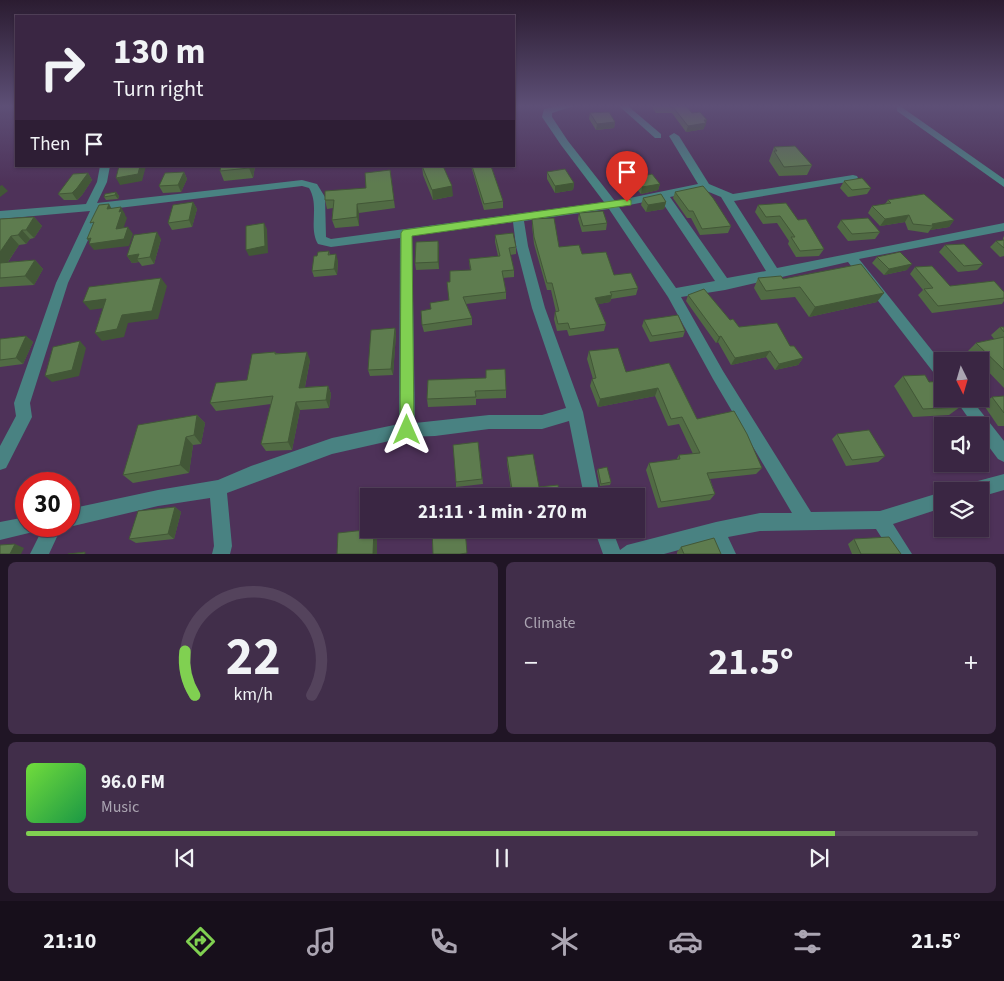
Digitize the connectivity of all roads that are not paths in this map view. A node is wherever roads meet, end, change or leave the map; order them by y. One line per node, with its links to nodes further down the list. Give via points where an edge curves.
1 (557, 132): 12 (street)
2 (653, 132): 4 (street)
3 (932, 132): 8 (street)
4 (658, 136)
5 (674, 136): 9 (street)
6 (105, 167): 13 (street)
7 (853, 178): 11 (street, via 732,198)
8 (1004, 184)
9 (705, 186): 10 (street); 11 (street)
10 (663, 195): 12 (street); 20 (street)
11 (725, 195): 19 (street)
12 (612, 205): 15 (street); 21 (street)
13 (94, 207): 14 (street); 17 (street, via 302,183 313,186 320,197 322,242); 27 (street, via 62,283 22,403 24,417)
14 (0, 214)
15 (518, 219): 17 (street); 24 (street, via 550,351)
16 (1004, 227): 18 (street)
17 (406, 233): 25 (street)
18 (851, 257): 19 (street); 22 (street)
19 (774, 273): 20 (street)
20 (725, 285): 21 (street)
21 (674, 294): 35 (street, via 718,376)
22 (934, 363)
23 (969, 408): 26 (street)
24 (575, 412): 25 (street, via 542,422 489,422); 31 (street)
25 (407, 430): 30 (street, via 332,446)
26 (1004, 454)
27 (0, 462)
28 (1004, 482): 29 (street)
29 (989, 486)
30 (218, 488): 33 (street); 42 (street)
31 (591, 488)
32 (934, 503): 34 (street)
33 (80, 516)
34 (880, 520): 35 (street); 46 (street)
35 (807, 522): 38 (street, via 760,522)
36 (15, 528): 37 (street)
37 (0, 531)
38 (716, 531): 44 (street); 45 (street)
39 (48, 537): 41 (street)
40 (606, 538): 43 (street)
41 (39, 554)
42 (222, 554)
43 (612, 554)
44 (627, 554)
45 (727, 554)
46 (903, 554)

